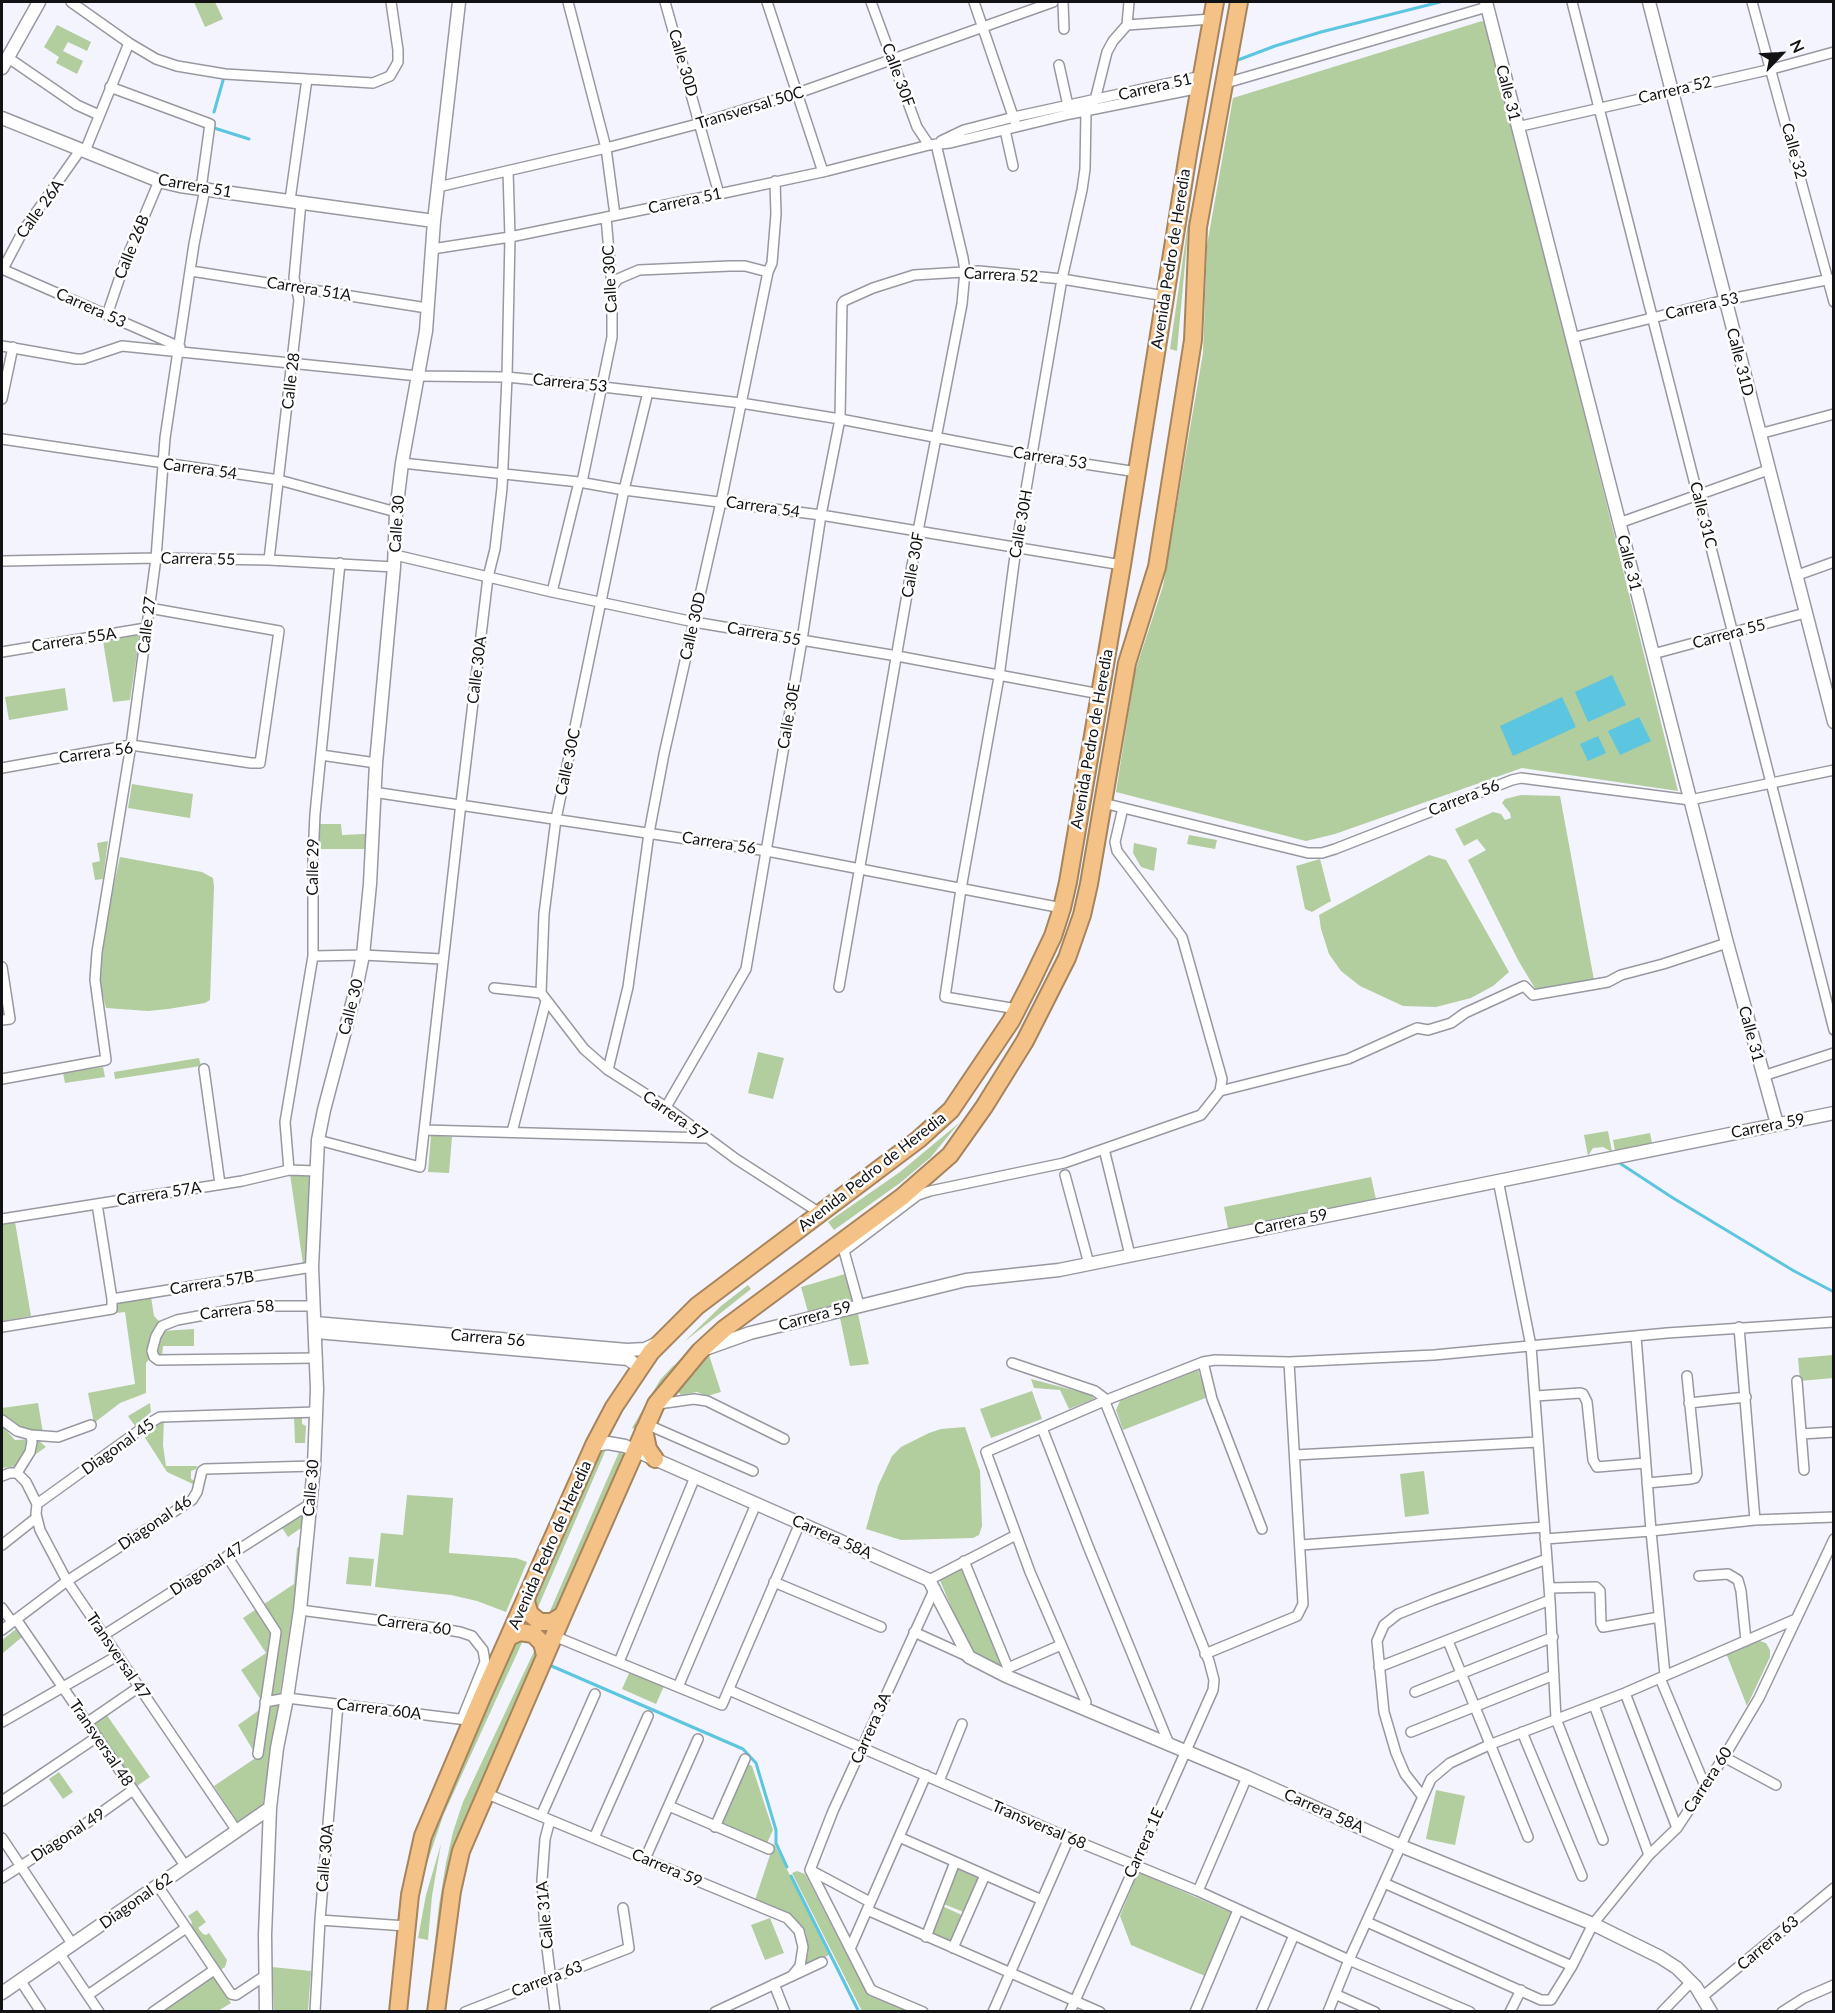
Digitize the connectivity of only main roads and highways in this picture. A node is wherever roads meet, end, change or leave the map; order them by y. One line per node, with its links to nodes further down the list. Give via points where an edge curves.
1 (1215, 2): 5 (highway, Avenida Pedro de Heredia, via 1062,908 1039,967 999,1041 951,1110 919,1139 716,1290 659,1343 594,1445)
2 (1239, 2): 3 (highway, Avenida Pedro de Heredia, via 1198,227 1193,340 1157,567 1127,663 1086,898 1067,958 1024,1041 950,1155 919,1184 700,1351 674,1394 656,1404)
3 (645, 1427): 4 (highway, via 648,1449); 6 (highway, Avenida Pedro de Heredia)
4 (655, 1460)
5 (527, 1596): 6 (highway, via 527,1608 540,1622 552,1622); 7 (highway, Avenida Pedro de Heredia)
6 (563, 1615): 8 (highway, Avenida Pedro de Heredia)
7 (509, 1637): 8 (highway, via 520,1632 533,1634 542,1643); 9 (highway, Avenida Pedro de Heredia, via 467,1720 423,1836 406,1926)
8 (545, 1655): 10 (highway, Avenida Pedro de Heredia, via 467,1836 455,1875)
9 (398, 2012)
10 (436, 2012)

